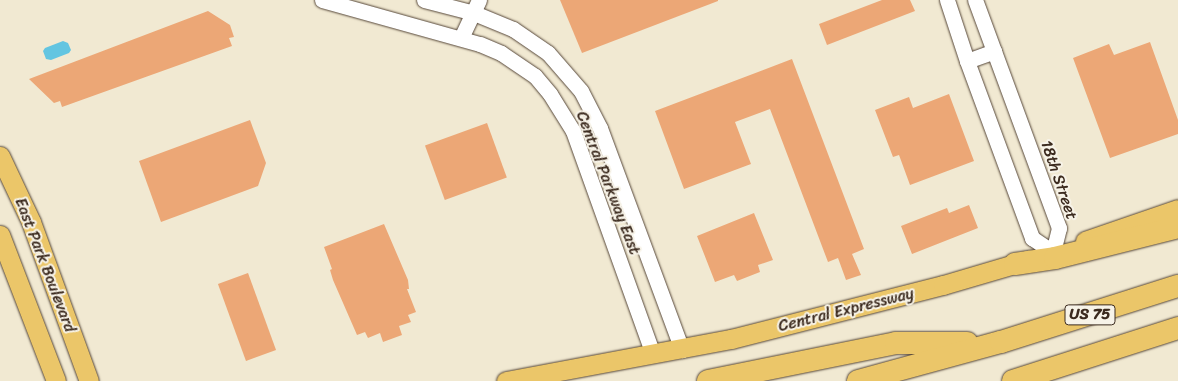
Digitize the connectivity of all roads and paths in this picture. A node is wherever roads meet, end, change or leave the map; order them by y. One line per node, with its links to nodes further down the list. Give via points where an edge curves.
1 (322, 0): 6 (street, Central Parkway East)
2 (424, 0): 5 (street, Central Parkway East)
3 (947, 0): 8 (street)
4 (975, 0): 7 (street, 18th Street)
5 (476, 7): 6 (street); 9 (street, Central Parkway East, via 548,53 581,91)
6 (461, 38): 10 (street, Central Parkway East, via 501,54 535,76)
7 (994, 52): 8 (street); 17 (street, 18th Street, via 1059,228)
8 (967, 61): 17 (street, via 1032,238)
9 (587, 103): 10 (street); 12 (street, Central Parkway East)
10 (566, 116): 13 (street, Central Parkway East)
11 (0, 156): 25 (main road, East Park Boulevard, via 31,222)
12 (613, 163): 13 (street); 22 (street, Central Parkway East)
13 (588, 172): 23 (street, Central Parkway East)
14 (1178, 209): 17 (main road, Central Expressway)
15 (1178, 226): 18 (highway, via 1054,258)
16 (0, 235): 24 (main road, East Park Boulevard)
17 (1053, 252): 18 (main road, Central Expressway)
18 (1015, 264): 22 (main road, Central Expressway, via 821,318)
19 (1178, 286): 21 (highway, US 75)
20 (1178, 328): 29 (highway, US 75)
21 (1001, 342): 27 (highway, via 896,344); 28 (highway, US 75)
22 (682, 350): 23 (main road, Central Expressway)
23 (653, 355): 26 (main road, Central Expressway)
24 (55, 378)
25 (88, 378)
26 (506, 381)
27 (708, 381)
28 (858, 381)
29 (1013, 381)

